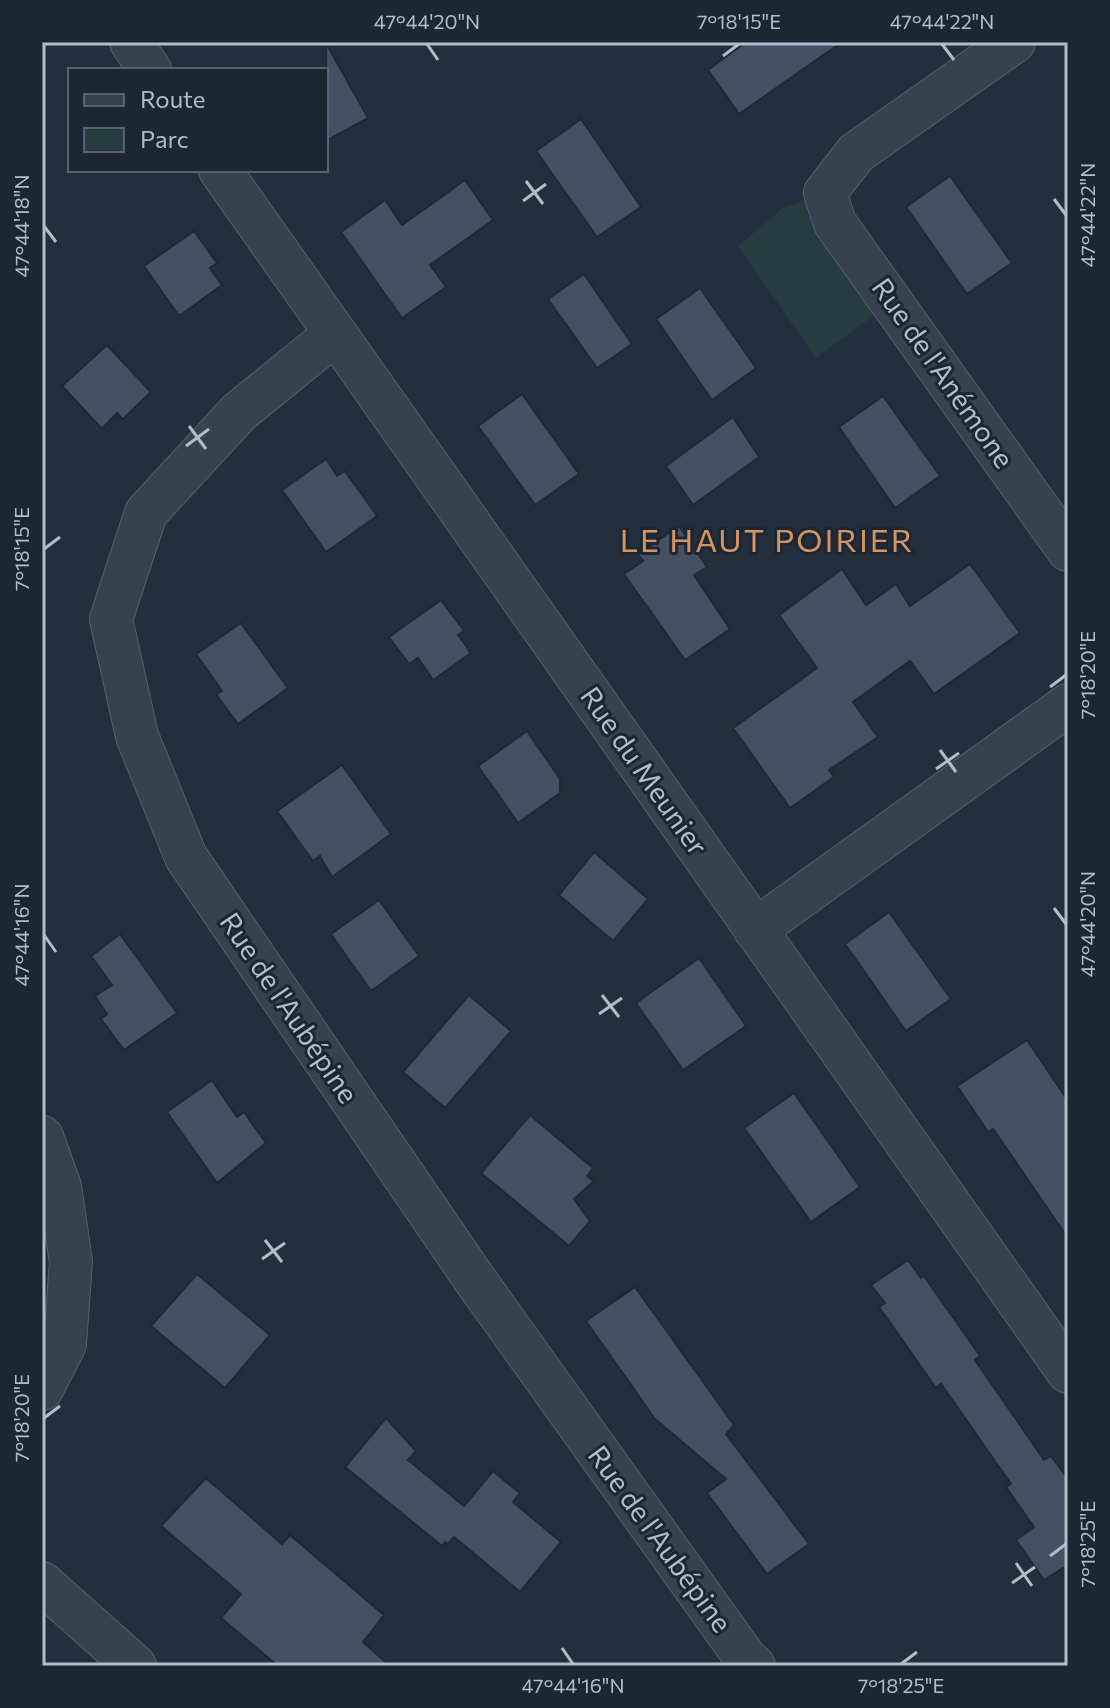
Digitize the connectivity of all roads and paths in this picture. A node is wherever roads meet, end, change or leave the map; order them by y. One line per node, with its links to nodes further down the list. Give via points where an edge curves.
1 (131, 42): 3 (street)
2 (1014, 42): 6 (street, Rue de l'Anémone, via 856,153 825,193 835,223)
3 (149, 68)
4 (221, 172): 5 (street, Rue du Meunier)
5 (335, 334): 8 (street, Rue du Meunier); 14 (street, Rue de l'Aubépine, via 239,412 146,513 111,619 137,736 186,857 473,1277)
6 (1068, 550)
7 (1068, 705): 8 (street)
8 (755, 930): 10 (street, Rue du Meunier)
9 (42, 1137): 11 (street, via 60,1187 71,1262 65,1344)
10 (1068, 1372)
11 (42, 1389)
12 (47, 1597): 13 (street)
13 (135, 1666)
14 (754, 1666)

